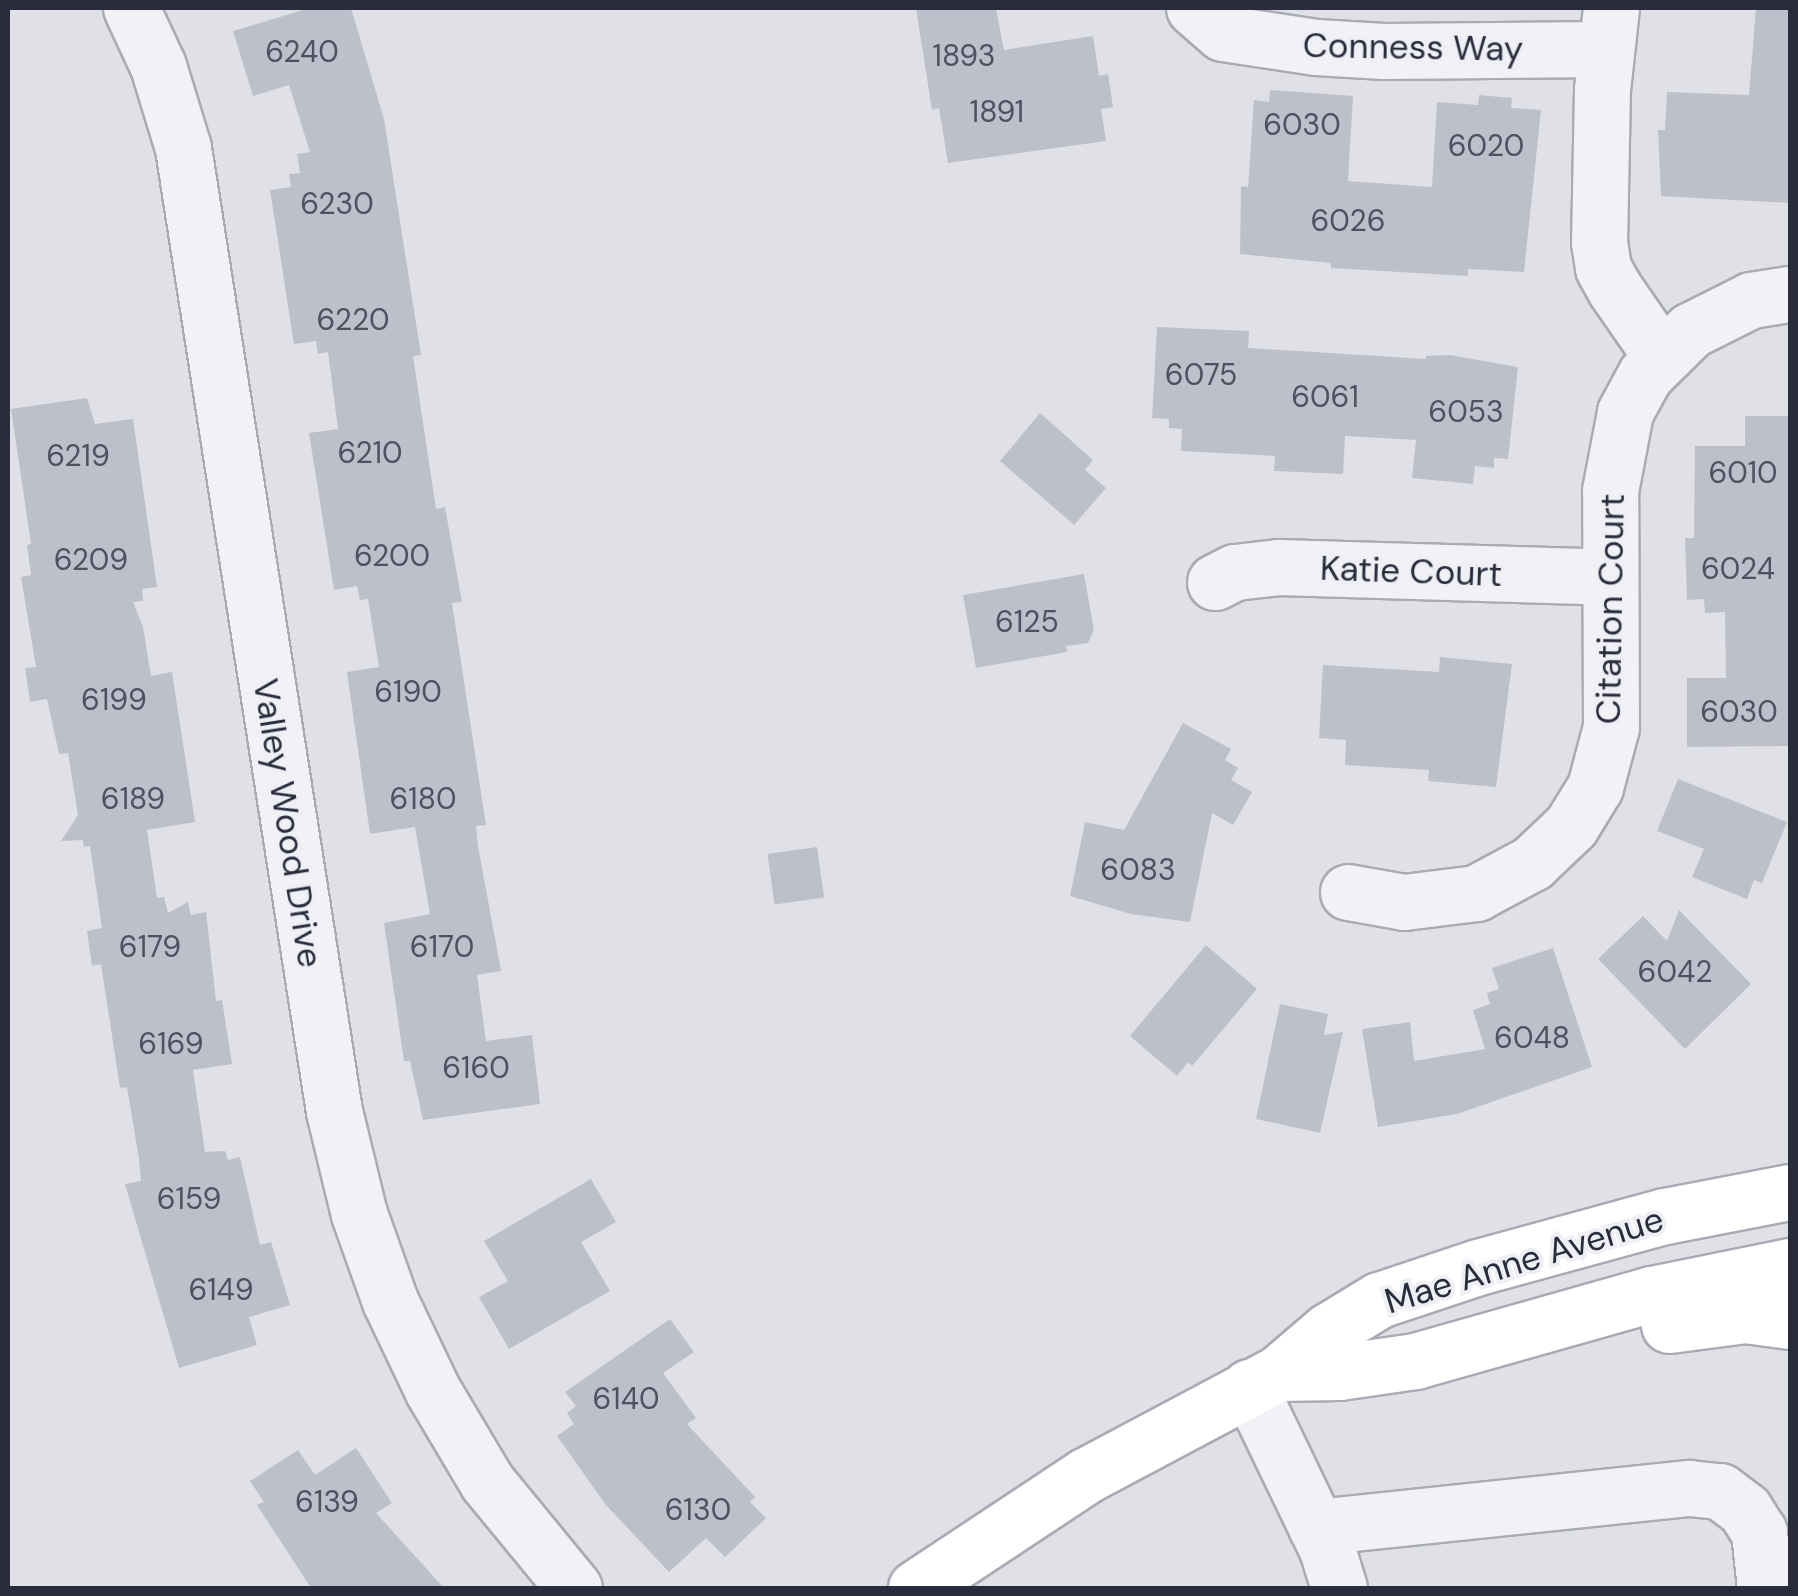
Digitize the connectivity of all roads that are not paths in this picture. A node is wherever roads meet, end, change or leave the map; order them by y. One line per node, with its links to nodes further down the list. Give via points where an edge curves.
1 (131, 8): 17 (street, Valley Wood Drive, via 158,66 183,148 330,1092 359,1214 432,1391 487,1482)
2 (1208, 20): 3 (street, Conness Way, via 1316,47 1384,51)
3 (1608, 28): 5 (street, via 1597,196 1603,268)
4 (1790, 294): 5 (street, Citation Court, via 1732,307)
5 (1661, 356): 6 (street, Citation Court, via 1634,391 1617,435)
6 (1609, 577): 7 (street, Katie Court, via 1278,567 1235,572); 8 (street, Citation Court, via 1611,728 1594,787 1561,839 1514,876 1476,893 1404,902)
7 (1215, 582)
8 (1348, 892)
9 (1790, 1153): 11 (main road)
10 (1790, 1192): 11 (main road, Mae Anne Avenue)
11 (1683, 1212): 15 (main road, Mae Anne Avenue, via 1513,1256 1379,1300)
12 (1790, 1266): 14 (main road, Mae Anne Avenue, via 1652,1294)
13 (1790, 1321): 14 (main road, via 1718,1316 1565,1350)
14 (1454, 1351): 15 (main road, Mae Anne Avenue)
15 (1264, 1380): 16 (street); 18 (main road, Mae Anne Avenue, via 1085,1476)
16 (1316, 1527): 19 (street); 20 (street, via 1689,1488 1720,1491 1760,1532)
17 (574, 1588)
18 (916, 1588)
19 (1339, 1588)
20 (1765, 1588)

